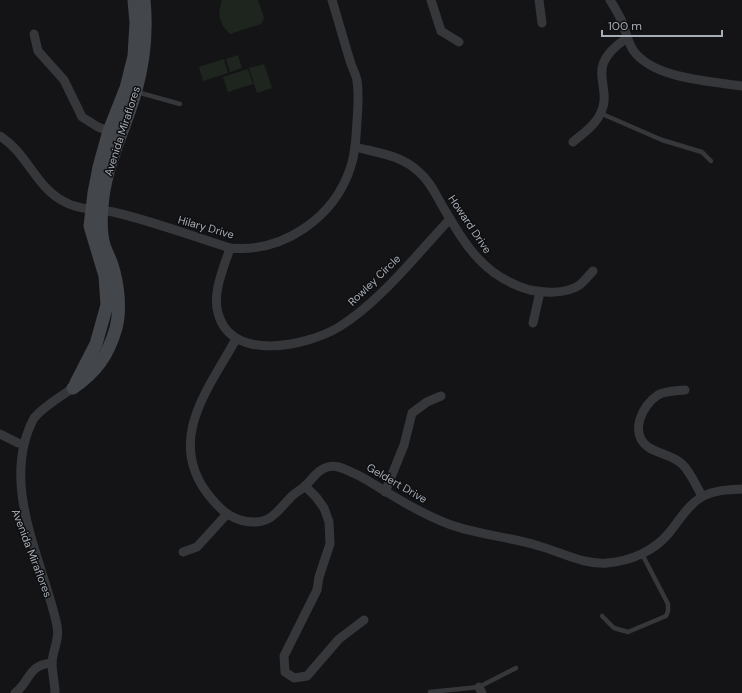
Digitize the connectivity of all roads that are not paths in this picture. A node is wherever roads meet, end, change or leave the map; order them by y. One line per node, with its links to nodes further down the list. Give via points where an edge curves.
1 (134, 0): 12 (street, Avenida Miraflores, via 136,23)
2 (144, 0): 12 (street, Avenida Miraflores, via 145,42)
3 (332, 0): 18 (street, Hilary Drive, via 357,80)
4 (431, 0): 10 (street, via 441,31)
5 (539, 0): 7 (street)
6 (610, 0): 9 (street)
7 (542, 22)
8 (34, 34): 15 (street, via 38,51 64,80 82,117 98,128)
9 (627, 38): 11 (street, via 634,51 659,69 675,75); 14 (street, via 614,46 604,58 601,80 604,94)
10 (459, 42)
11 (742, 86)
12 (131, 90): 13 (lane); 15 (street, Avenida Miraflores)
13 (180, 104)
14 (600, 113): 17 (street); 19 (lane, via 662,140 702,152)
15 (114, 133): 20 (street, Avenida Miraflores, via 110,167)
16 (0, 136): 20 (street, Hilary Drive, via 25,159 48,190 62,201 77,207)
17 (574, 142)
18 (355, 147): 21 (street, Howard Drive, via 392,155 420,172); 22 (street, Hilary Drive, via 351,166 337,194 322,214 305,228 289,237 258,247)
19 (711, 161)
20 (97, 210): 22 (street, Hilary Drive, via 114,212); 27 (street, Avenida Miraflores, via 104,246 116,280 116,326 100,365)
21 (450, 219): 24 (street, Howard Drive, via 474,254 502,280); 26 (street, Rowley Circle, via 374,300 338,327 294,344 252,344)
22 (230, 248): 26 (street, via 216,304 221,322)
23 (593, 271): 24 (street, Howard Drive, via 577,286 561,291)
24 (540, 292): 25 (street)
25 (533, 323)
26 (236, 339): 38 (street, Geldert Drive, via 203,395 190,439 196,472 215,503)
27 (73, 388): 31 (street, Avenida Miraflores, via 35,417)
28 (685, 390): 36 (street, via 659,394 649,402 638,425 641,438 647,446 682,464)
29 (441, 396): 35 (street, via 426,402 412,413 404,445)
30 (0, 434): 31 (street)
31 (18, 443): 32 (street, Avenida Miraflores)
32 (13, 456)
33 (305, 486): 35 (street, Geldert Drive, via 326,467 339,467 361,476); 38 (street, Geldert Drive, via 293,495 274,517 246,521); 42 (street, via 324,508 329,522 330,544 317,590 284,656 285,672 294,678 307,676 339,639)
34 (742, 490): 36 (street, Geldert Drive, via 717,491)
35 (385, 492): 40 (street, Geldert Drive, via 452,526 538,545 582,560 607,563)
36 (702, 496): 40 (street, Geldert Drive, via 685,512 668,535)
37 (15, 513): 43 (street, Avenida Miraflores, via 49,595 57,623 58,640)
38 (227, 514): 39 (street, via 197,547)
39 (183, 552)
40 (642, 554): 41 (lane, via 668,604 666,616 628,632 614,628)
41 (602, 616)
42 (364, 620)
43 (52, 663): 47 (street, via 43,664 31,671); 48 (street, Avenida Miraflores)
44 (516, 668): 45 (lane)
45 (481, 690): 46 (lane)
46 (430, 692)
47 (15, 693)
48 (55, 693)

